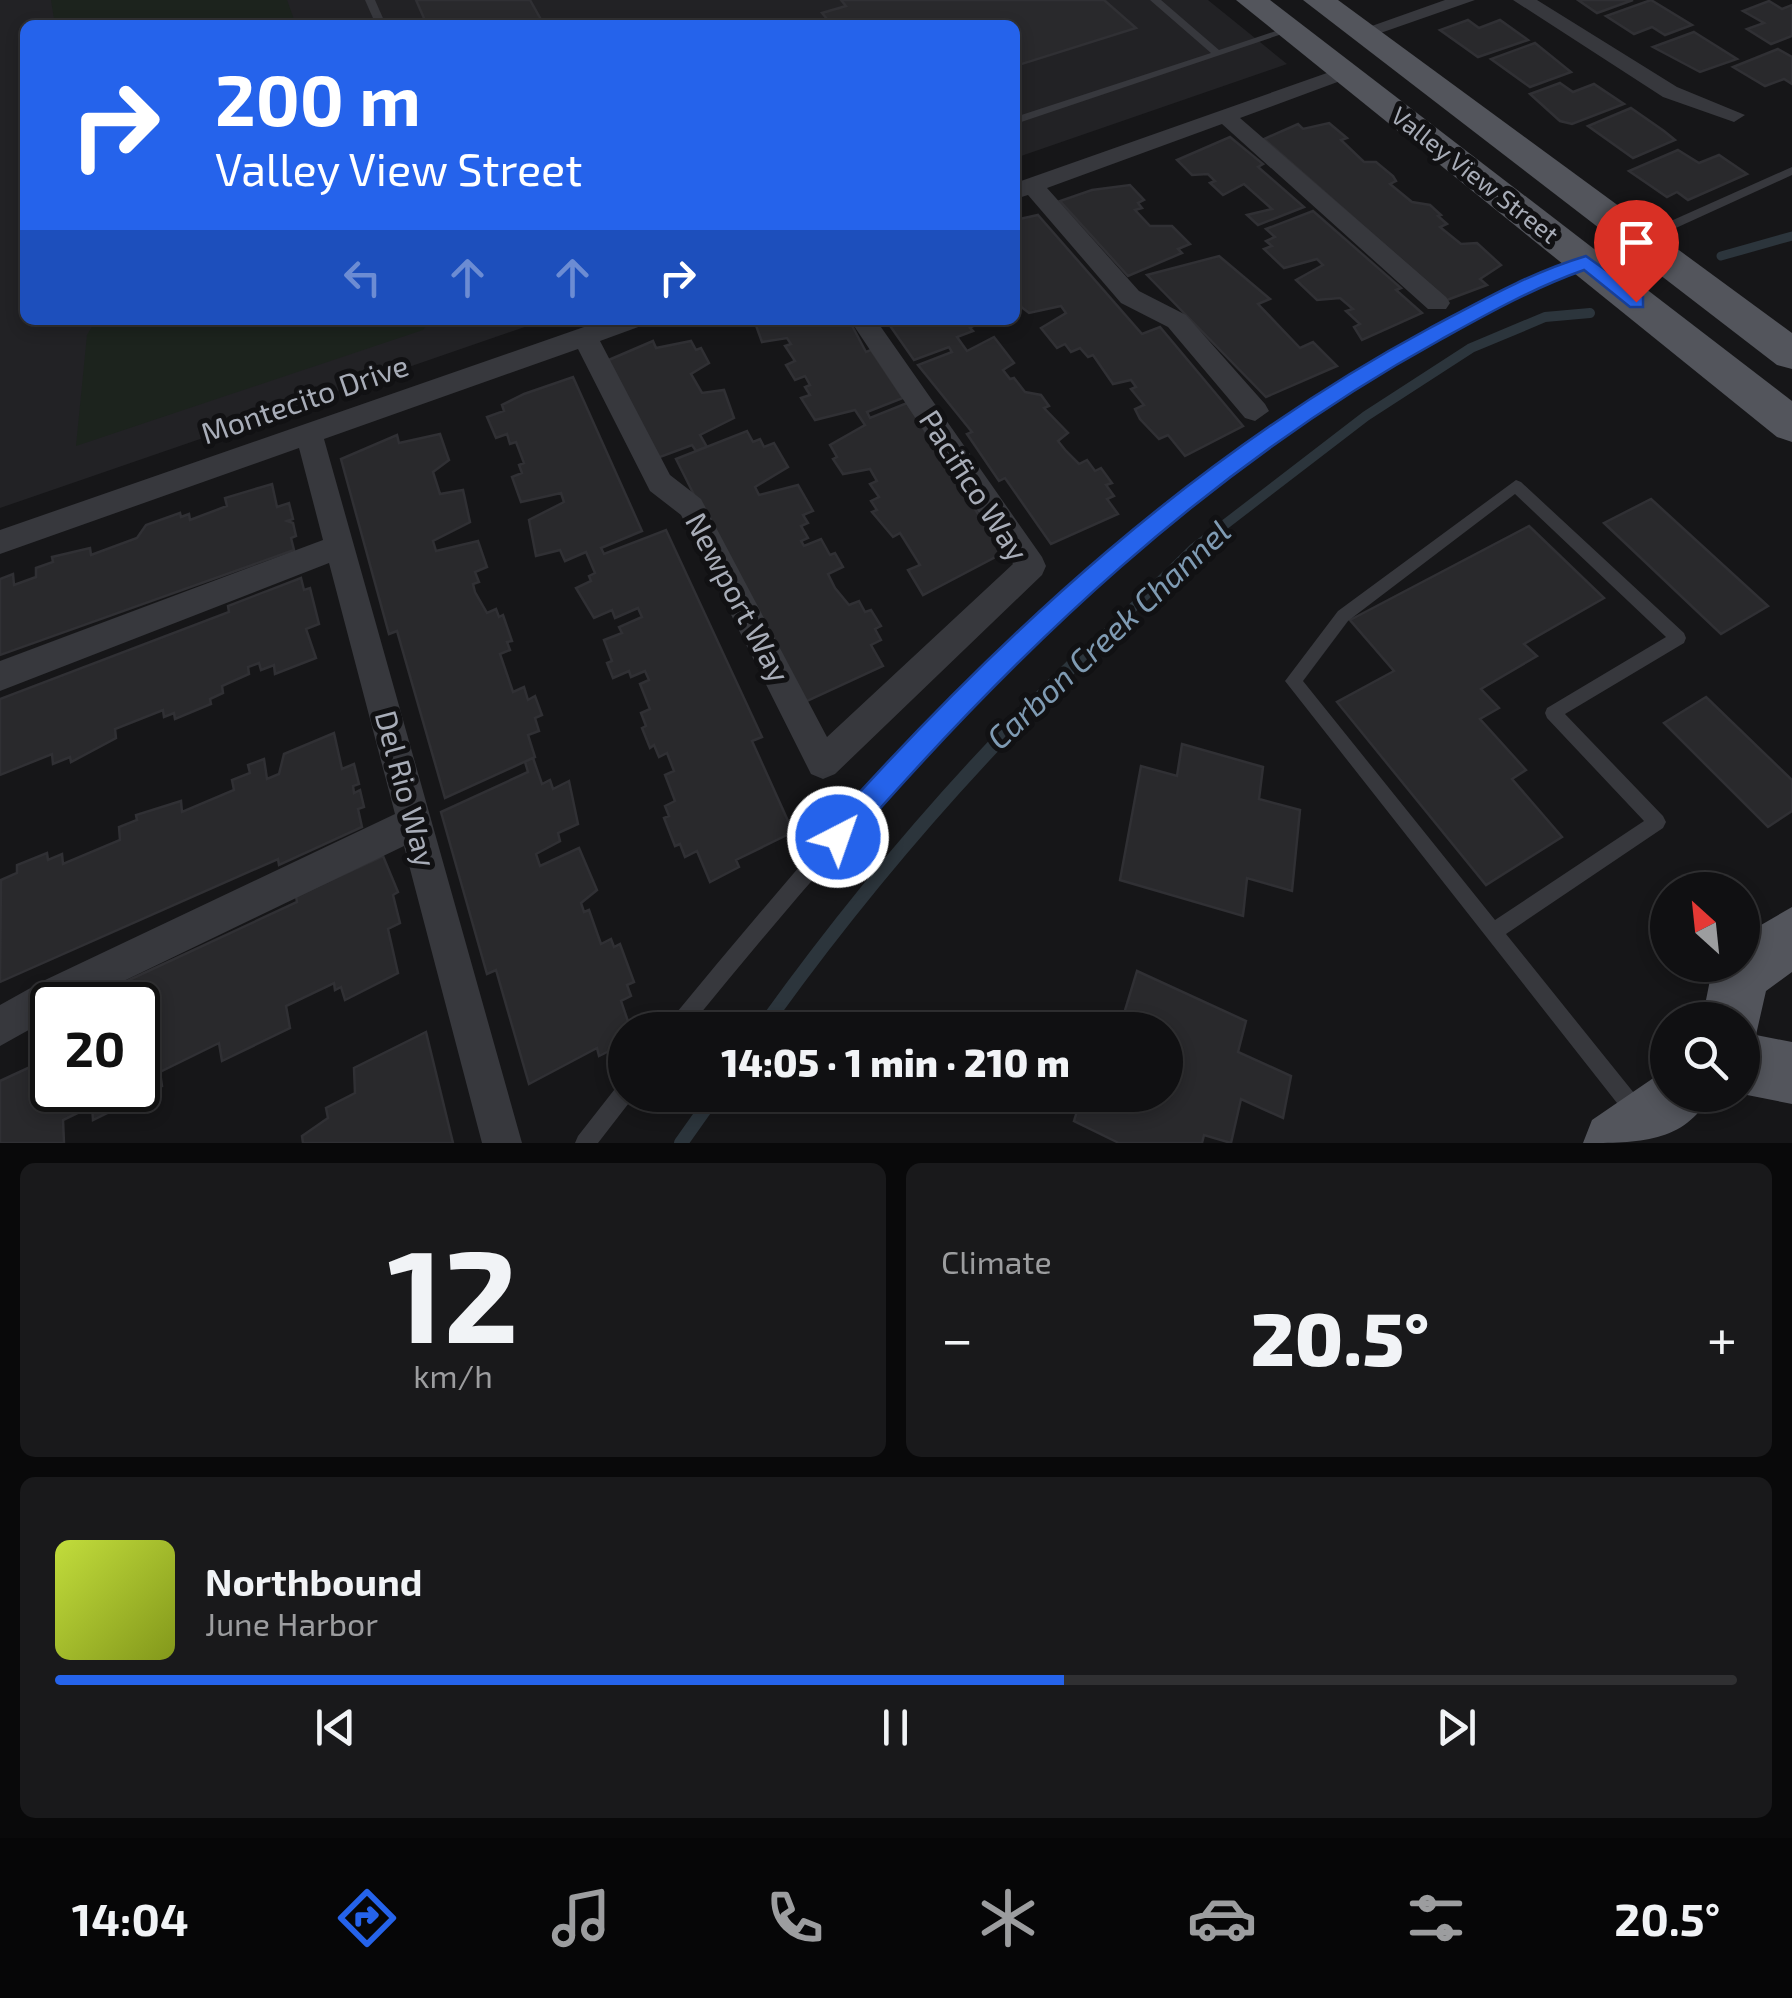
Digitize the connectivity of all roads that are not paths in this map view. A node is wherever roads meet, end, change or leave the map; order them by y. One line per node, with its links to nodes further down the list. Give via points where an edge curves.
1 (1156, 0): 8 (lane)
2 (1251, 0): 6 (main road, Valley View Street)
3 (1318, 0): 7 (main road, Valley View Street)
4 (1464, 0): 7 (street)
5 (1522, 0): 11 (street, via 1670,92)
6 (1289, 30): 8 (lane); 9 (main road, Valley View Street)
7 (1362, 33): 15 (main road, Valley View Street)
8 (1216, 52): 12 (lane)
9 (1344, 73): 10 (street); 16 (main road, Valley View Street)
10 (1224, 114): 14 (street); 17 (street)
11 (1734, 114)
12 (1020, 119)
13 (1792, 171): 15 (lane)
14 (1024, 188): 22 (street, via 1130,297 1178,321)
15 (1639, 240): 21 (main road, Valley View Street)
16 (1586, 262): 23 (main road, Valley View Street); 33 (lane, via 1464,316 1360,376 1158,520 1027,634 916,748)
17 (1437, 303)
18 (617, 325): 20 (street, Montecito Drive)
19 (866, 325): 28 (street, Pacifico Way, via 1031,566)
20 (584, 336): 24 (street, Montecito Drive); 28 (street, Newport Way, via 660,483 692,507)
21 (1792, 353)
22 (1256, 412)
23 (1792, 425)
24 (309, 434): 25 (street, Montecito Drive); 26 (street, Del Rio Way)
25 (0, 542)
26 (338, 546): 27 (street); 29 (street, Del Rio Way)
27 (0, 676)
28 (824, 762)
29 (414, 823): 34 (street); 39 (street, Del Rio Way)
30 (1492, 932): 30 (lane, via 1292,681 1342,616 1516,486 1678,638 1554,713 1658,822); 38 (lane)
31 (1792, 936): 32 (main road, via 1739,976)
32 (1735, 1002)
33 (690, 1012)
34 (0, 1027)
35 (1760, 1067): 36 (main road)
36 (1792, 1073)
37 (609, 1112): 40 (lane)
38 (1646, 1120)
39 (502, 1143)
40 (585, 1143)

